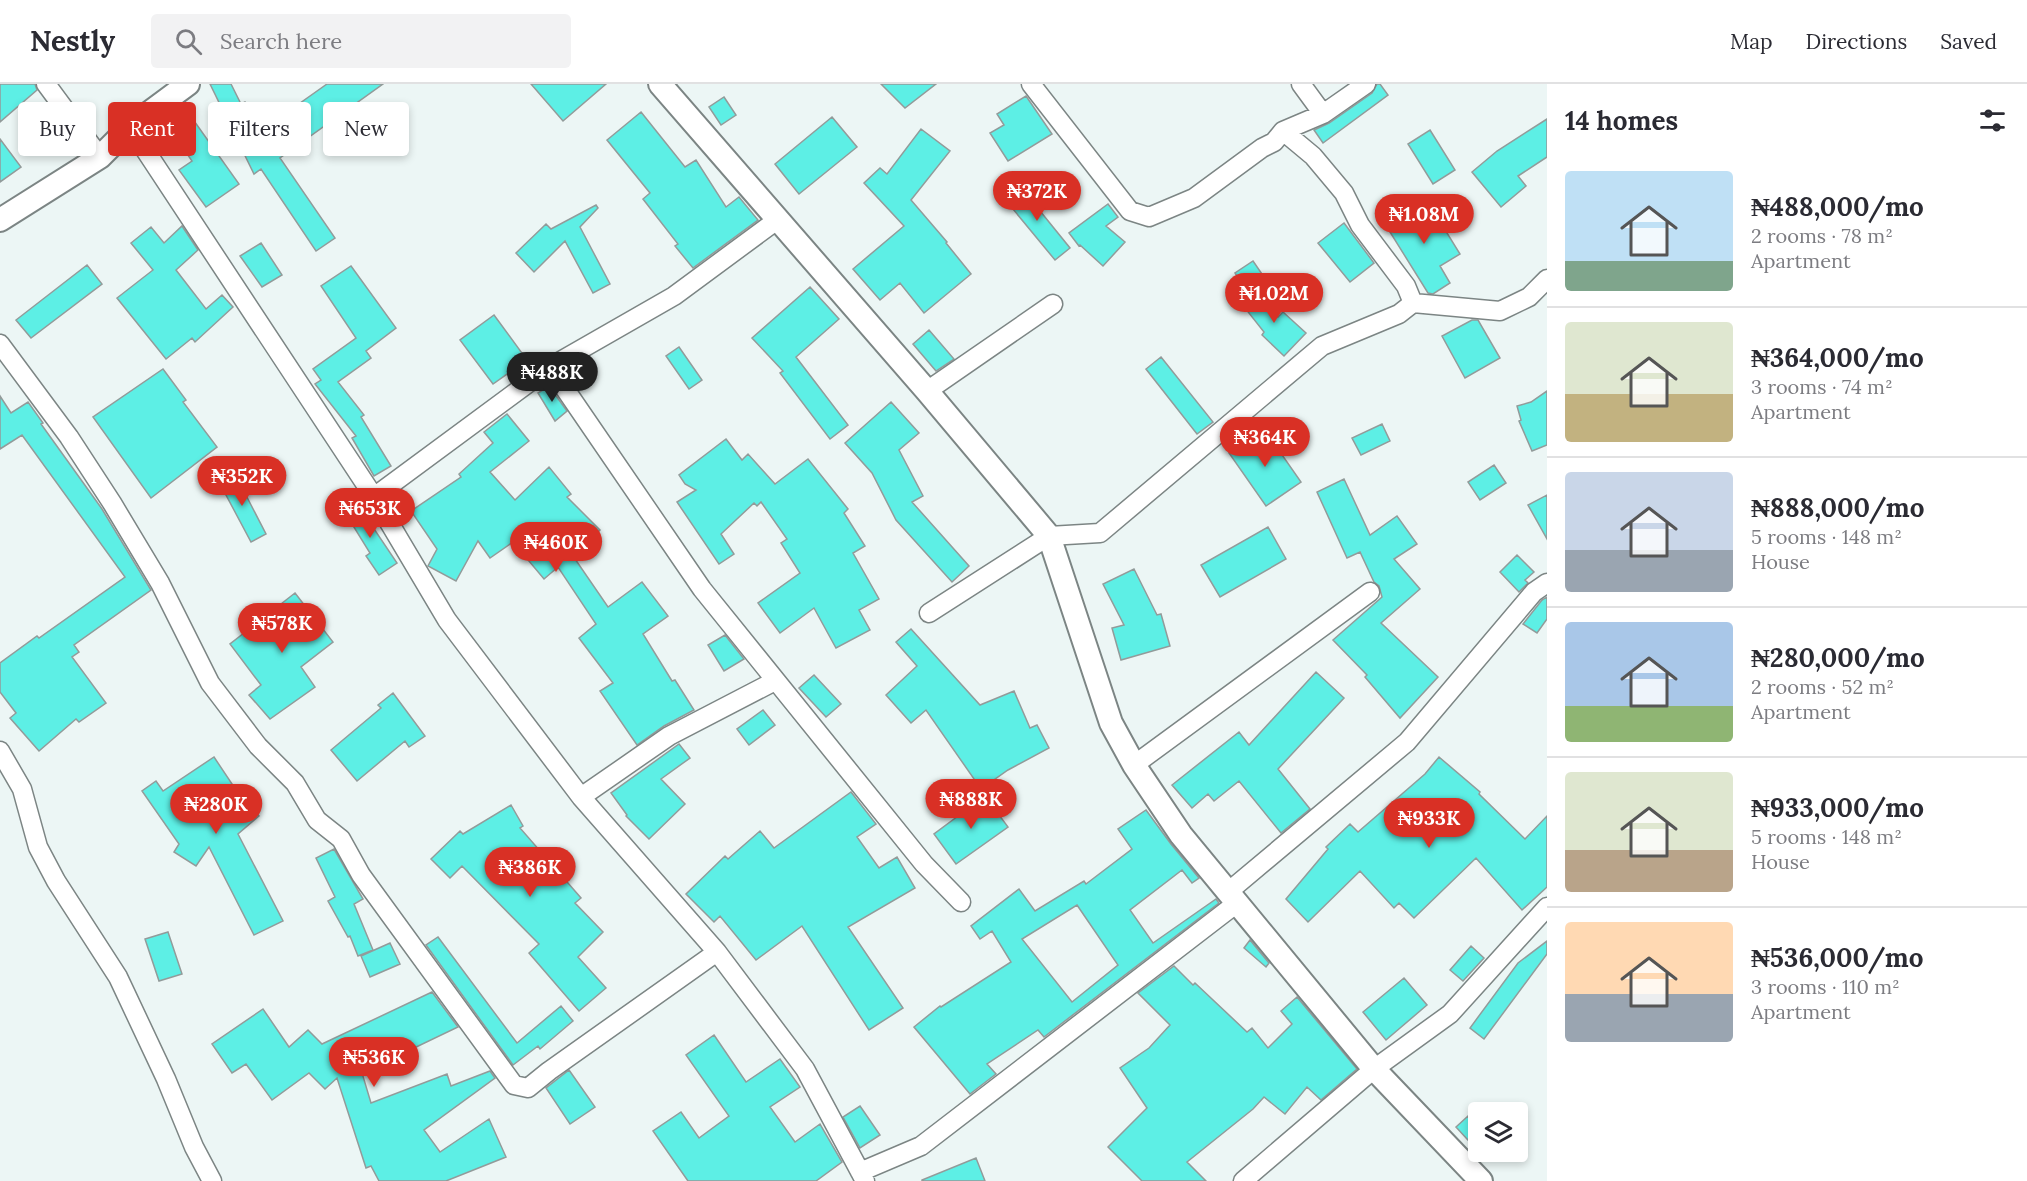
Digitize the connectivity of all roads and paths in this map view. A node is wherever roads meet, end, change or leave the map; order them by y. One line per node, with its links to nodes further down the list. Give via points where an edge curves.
1 (46, 84): 12 (street)
2 (188, 84): 7 (street)
3 (660, 84): 14 (street)
4 (1031, 84): 9 (street, via 1115,193 1130,211 1140,216 1149,217 1194,198 1274,142)
5 (1301, 84): 8 (street)
6 (1366, 84): 8 (street)
7 (164, 102)
8 (1323, 114): 9 (street)
9 (1283, 130): 16 (street, via 1313,156 1344,193 1360,225 1406,286)
10 (108, 149): 12 (street)
11 (149, 156): 21 (street)
12 (100, 157): 13 (street)
13 (0, 220)
14 (777, 220): 19 (street, via 674,296); 20 (street)
15 (1547, 279): 16 (street, via 1528,297 1500,311)
16 (1413, 303): 22 (street, via 1399,314 1322,346 1101,533)
17 (1053, 304): 20 (street)
18 (0, 344): 33 (street, via 112,503 160,583 210,683 258,746 295,783 317,820 341,839 361,875 514,1085 528,1088)
19 (550, 367): 21 (street); 26 (street, via 702,589)
20 (927, 391): 22 (street)
21 (374, 497): 29 (street, via 447,620)
22 (1048, 536): 25 (street); 28 (street, via 1111,723)
23 (1547, 583): 30 (street, via 1534,592 1407,742)
24 (1370, 592): 28 (street)
25 (929, 613)
26 (775, 681): 29 (street, via 669,736); 31 (street, via 924,864)
27 (0, 751): 36 (street, via 22,789 38,847 118,977)
28 (1134, 765): 30 (street, via 1181,835)
29 (581, 796): 33 (street)
30 (1232, 898): 34 (street); 35 (street, via 921,1146)
31 (961, 902)
32 (1547, 908): 34 (street, via 1450,1014)
33 (717, 952): 35 (street, via 805,1069)
34 (1374, 1069): 37 (street); 38 (street)
35 (863, 1177)
36 (212, 1181)
37 (1243, 1181)
38 (1481, 1181)

